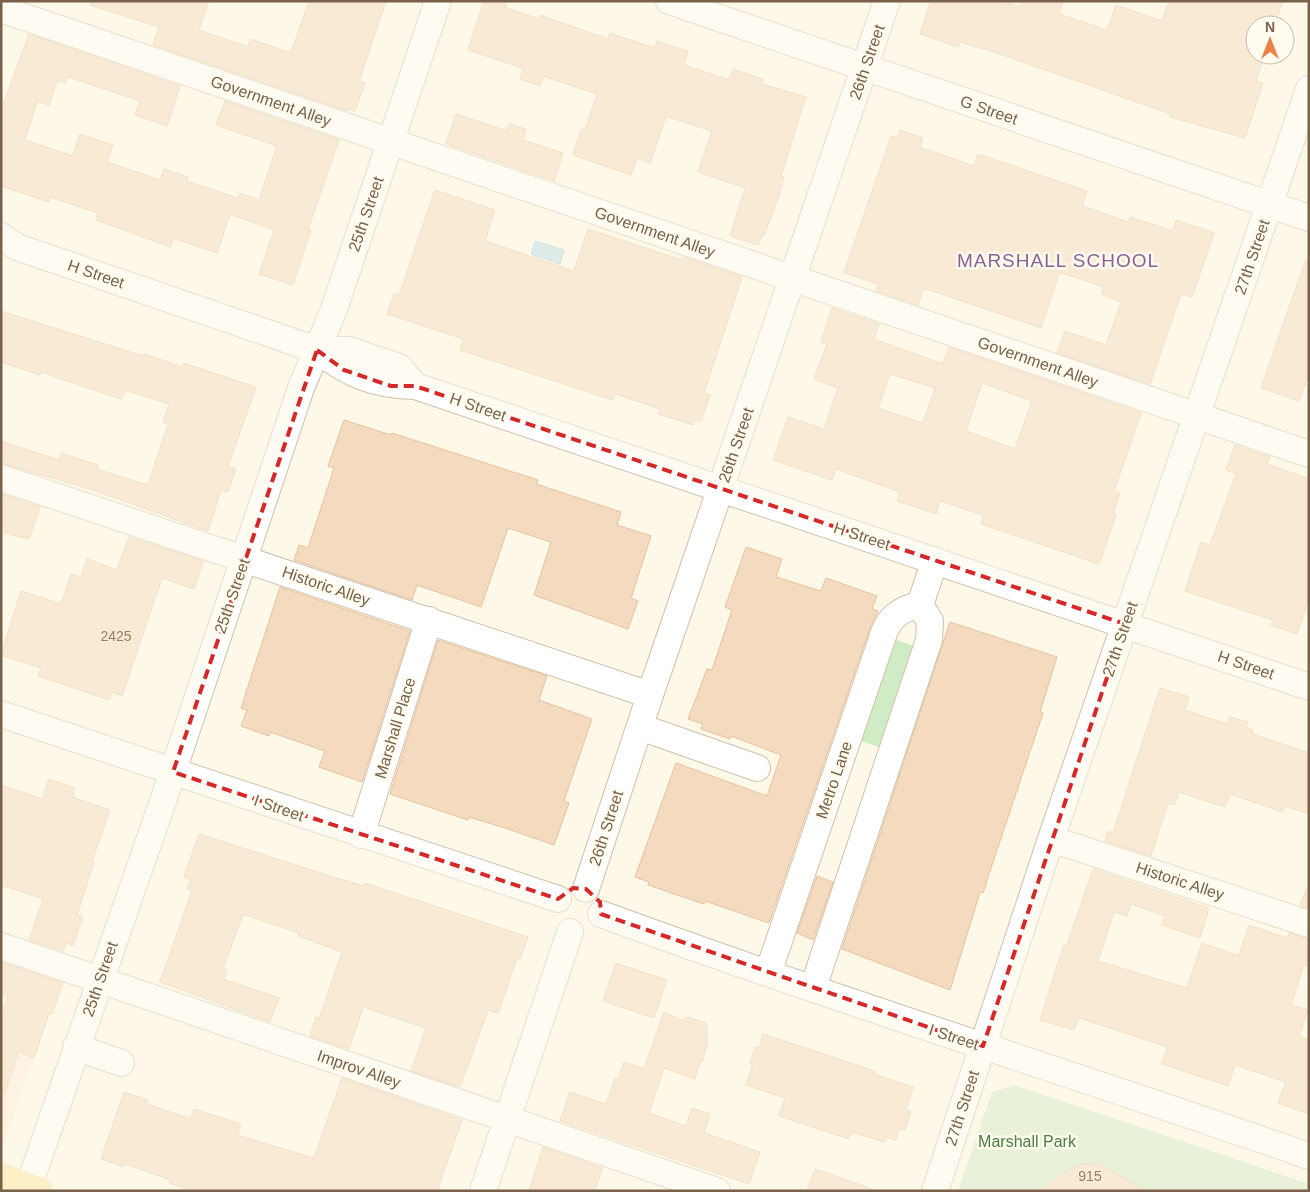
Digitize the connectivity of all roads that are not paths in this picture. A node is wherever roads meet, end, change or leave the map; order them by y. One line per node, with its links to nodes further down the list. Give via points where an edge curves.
1 (438, 1): 7 (street, 25th Street)
2 (669, 1): 5 (street, G Street)
3 (887, 1): 5 (street, 26th Street)
4 (1, 9): 7 (street, Government Alley)
5 (865, 67): 8 (street, G Street); 11 (street, 26th Street)
6 (1309, 89): 8 (street, 27th Street)
7 (391, 142): 11 (street, Government Alley); 12 (street, 25th Street)
8 (1270, 205): 9 (street, G Street); 13 (street, 27th Street)
9 (1309, 218)
10 (6, 243): 12 (street, H Street)
11 (792, 278): 13 (street, Government Alley); 16 (street, 26th Street)
12 (317, 350): 16 (street, H Street, via 344,370 391,386 415,386); 17 (street, 25th Street)
13 (1197, 416): 14 (street, Government Alley); 21 (street, 27th Street)
14 (1309, 454)
15 (1, 478): 17 (street, Historic Alley)
16 (721, 489): 18 (street, H Street); 23 (street, 26th Street)
17 (245, 558): 20 (street, Historic Alley); 27 (street, 25th Street)
18 (935, 560): 19 (street); 21 (street, H Street)
19 (920, 605): 36 (street, Metro Lane, via 900,611 888,622); 38 (street, via 930,621 930,640)
20 (429, 620): 23 (street, Historic Alley); 28 (street, Marshall Place)
21 (1126, 624): 22 (street, H Street); 29 (street, 27th Street)
22 (1309, 687)
23 (650, 695): 25 (street, 26th Street)
24 (1, 714): 27 (street, I Street)
25 (640, 727): 26 (street); 30 (street, 26th Street)
26 (757, 768)
27 (173, 772): 28 (street, I Street); 37 (street, 25th Street)
28 (361, 836): 31 (street, I Street)
29 (1051, 838): 33 (street, Historic Alley); 39 (street, 27th Street)
30 (586, 889): 31 (street, via 574,888); 32 (street, via 600,902)
31 (558, 899): 34 (street, via 557,919)
32 (601, 914): 34 (street, via 590,930); 36 (street, I Street)
33 (1309, 924)
34 (570, 932): 42 (street)
35 (1, 946): 37 (street, Improv Alley)
36 (768, 973): 38 (street, I Street)
37 (99, 980): 40 (street, 25th Street); 42 (street, Improv Alley)
38 (813, 988): 39 (street, I Street)
39 (983, 1046): 43 (street, I Street); 48 (street, 27th Street)
40 (76, 1047): 41 (street); 45 (street, 25th Street)
41 (121, 1063)
42 (508, 1120): 46 (street); 47 (street, Improv Alley)
43 (1309, 1156)
44 (1, 1178): 45 (main road)
45 (31, 1190)
46 (483, 1191)
47 (717, 1191)
48 (935, 1191)

